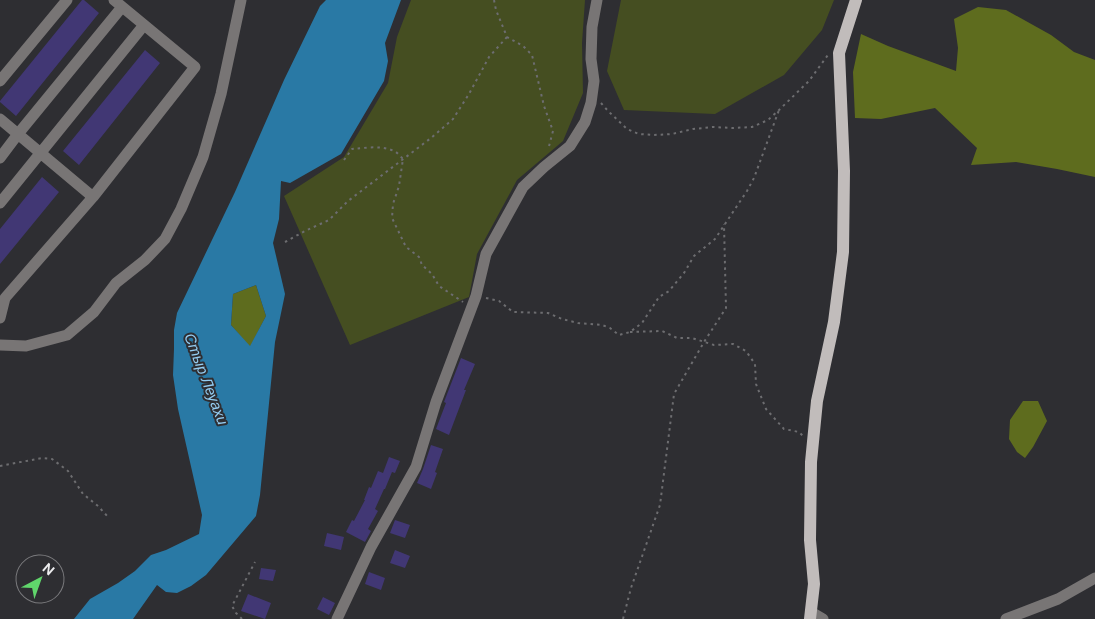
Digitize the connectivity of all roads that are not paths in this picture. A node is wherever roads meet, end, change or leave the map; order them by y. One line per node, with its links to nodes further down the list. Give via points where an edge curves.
1 (68, 0): 7 (street)
2 (241, 0): 16 (street, via 221,94 203,157 165,239 145,260 116,282 94,312 67,335 26,346)
3 (597, 0): 19 (street, via 592,27 594,82 585,122 570,146 523,187 486,254 476,296 436,402 416,467 371,547)
4 (856, 0): 18 (main road, via 839,53 844,171 843,252 834,322 817,401 811,462 810,540 814,584)
5 (118, 3): 6 (street); 9 (street)
6 (144, 25): 10 (street); 12 (street, via 194,67)
7 (0, 81)
8 (0, 119): 9 (street)
9 (18, 134): 10 (street); 11 (street)
10 (41, 154): 12 (street); 13 (street)
11 (0, 158)
12 (93, 197): 14 (street)
13 (0, 203)
14 (3, 296): 15 (street)
15 (0, 318)
16 (0, 345)
17 (1095, 578): 21 (street, via 1058,599)
18 (811, 615): 20 (street)
19 (337, 619)
20 (823, 619)
21 (1006, 619)

